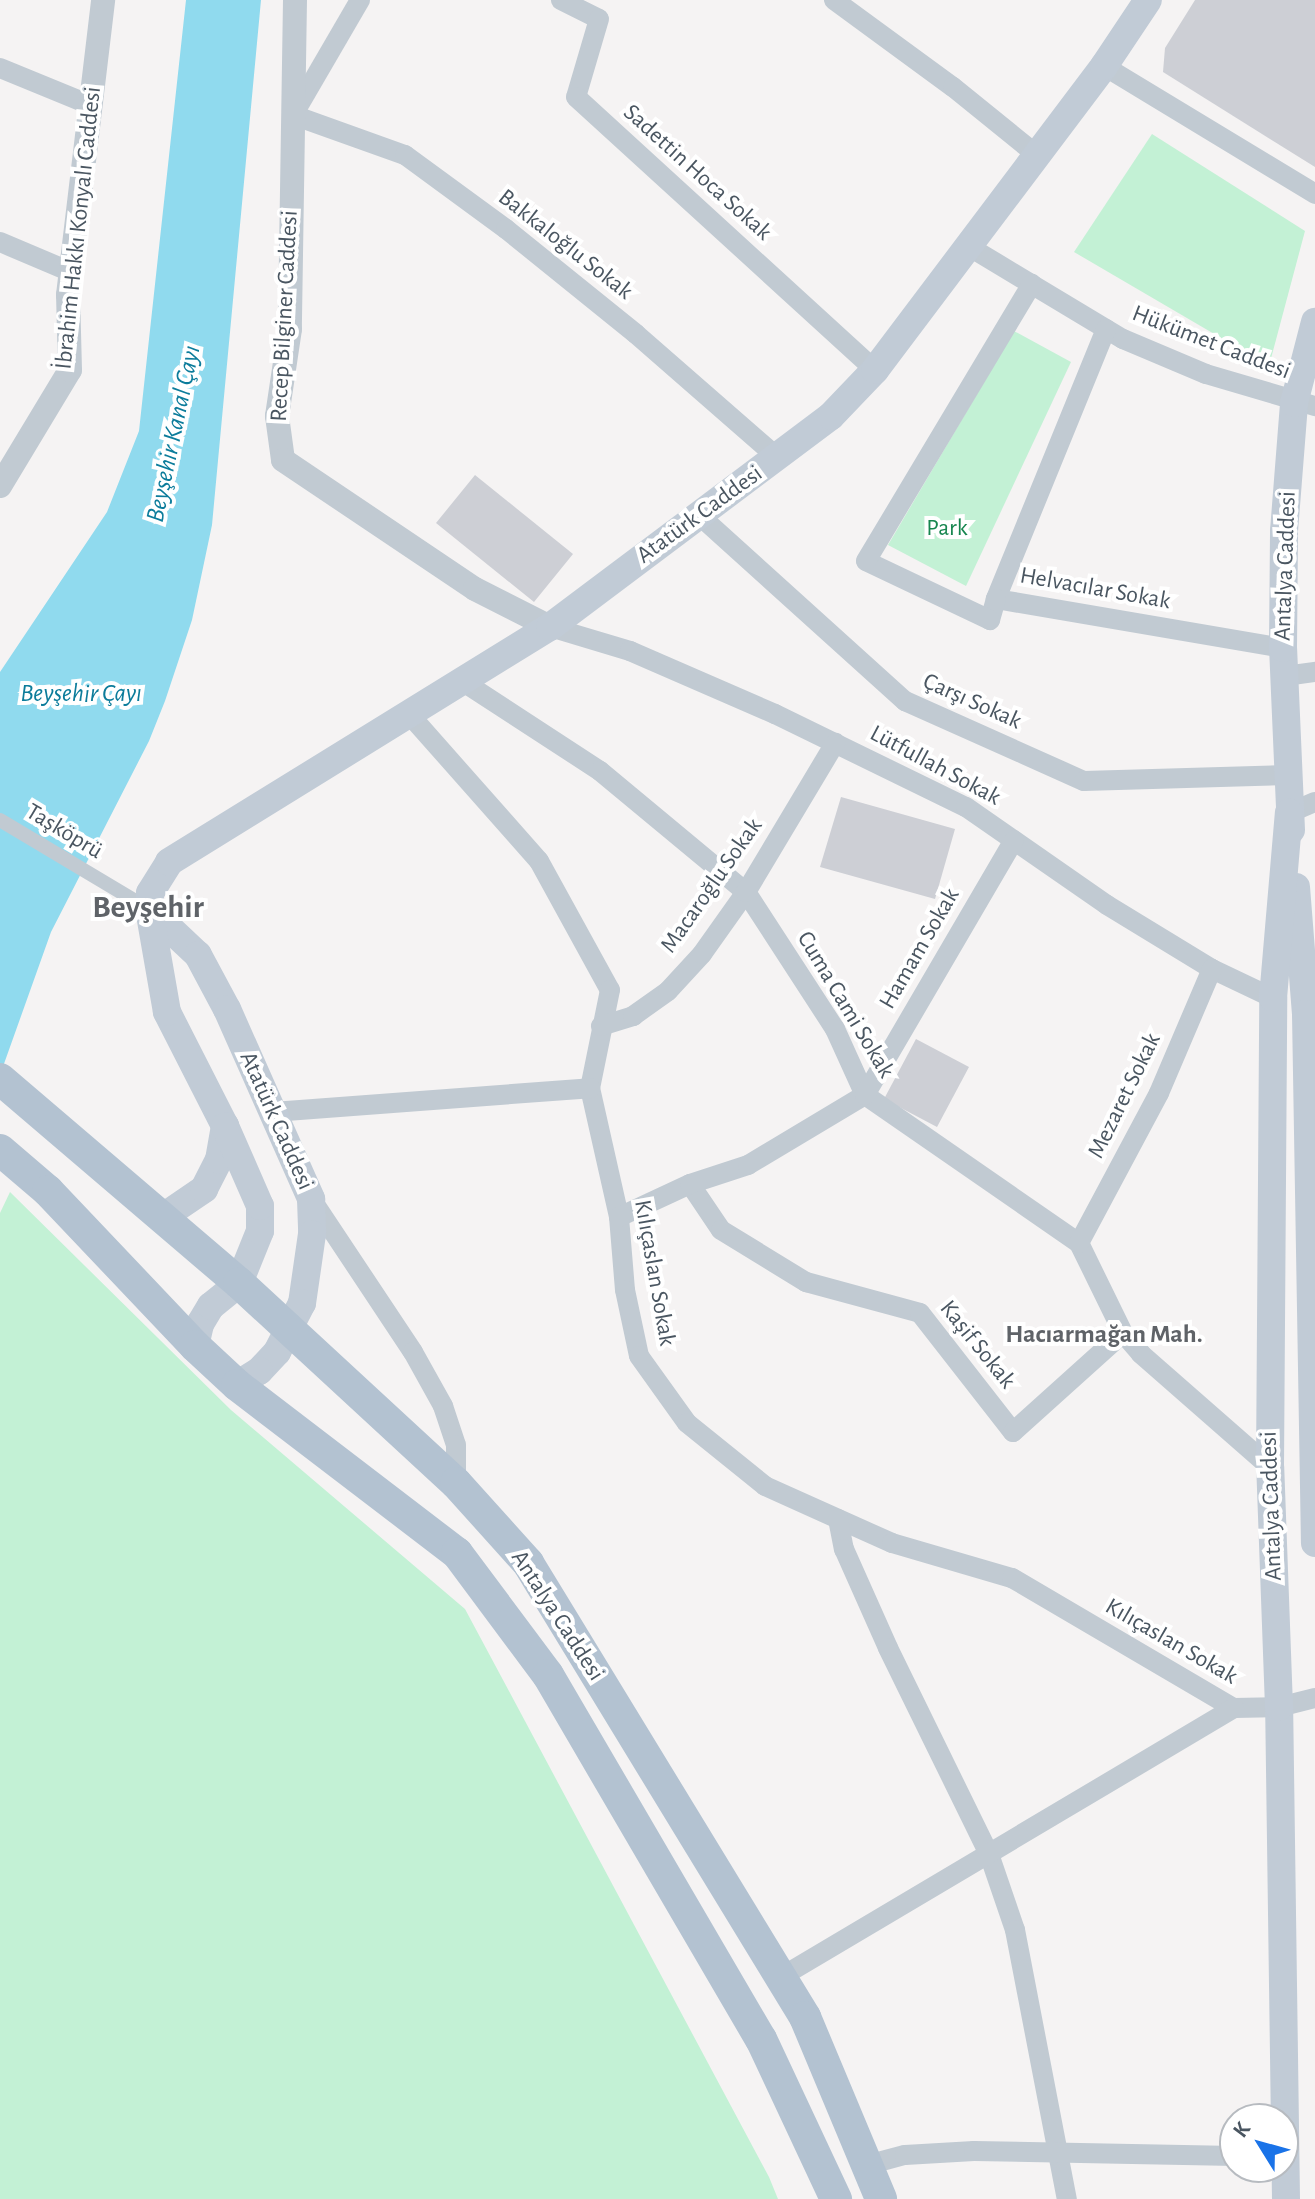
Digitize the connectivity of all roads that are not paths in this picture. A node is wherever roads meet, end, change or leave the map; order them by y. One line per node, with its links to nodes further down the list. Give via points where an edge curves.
1 (103, 0): 9 (street, İbrahim Hakkı Konyalı Caddesi)
2 (295, 0): 10 (street, Recep Bilginer Caddesi)
3 (360, 0): 10 (street)
4 (561, 0): 19 (street, Sadettin Hoca Sokak, via 599,19 576,97)
5 (834, 0): 11 (street)
6 (1148, 0): 7 (main road, Atatürk Caddesi)
7 (1104, 66): 11 (main road, Atatürk Caddesi); 12 (street)
8 (0, 68): 9 (street)
9 (90, 105): 15 (street, İbrahim Hakkı Konyalı Caddesi)
10 (293, 115): 21 (street, Bakkaloğlu Sokak, via 405,155 601,306); 25 (street, Recep Bilginer Caddesi, via 290,329 277,416 283,460 475,589)
11 (1037, 155): 14 (main road, Atatürk Caddesi)
12 (1315, 194)
13 (0, 242): 15 (street)
14 (968, 246): 16 (street, Hükümet Caddesi); 19 (main road, Atatürk Caddesi)
15 (71, 272): 22 (street, İbrahim Hakkı Konyalı Caddesi, via 70,370)
16 (1032, 284): 18 (street, Hükümet Caddesi); 24 (street, via 866,561 990,620)
17 (1315, 322): 20 (main road, Antalya Caddesi)
18 (1106, 329): 20 (street, Hükümet Caddesi, via 1206,374); 24 (street, Helvacılar Sokak)
19 (875, 370): 21 (main road, Atatürk Caddesi, via 831,416)
20 (1305, 405): 26 (main road, Antalya Caddesi, via 1284,531)
21 (778, 458): 23 (main road, Atatürk Caddesi)
22 (0, 486)
23 (699, 515): 25 (main road, Atatürk Caddesi); 32 (street, Çarşı Sokak, via 905,701 1084,781)
24 (996, 599): 26 (street, Helvacılar Sokak)
25 (550, 627): 29 (main road, Atatürk Caddesi); 31 (street, Lütfullah Sokak, via 630,651)
26 (1283, 648): 28 (main road, Antalya Caddesi)
27 (1315, 672): 28 (street)
28 (1285, 676): 32 (main road, Antalya Caddesi)
29 (462, 681): 30 (main road, Atatürk Caddesi); 36 (street, Cuma Cami Sokak, via 600,771)
30 (409, 714): 37 (main road, Atatürk Caddesi, via 169,862 150,893); 41 (street, Kılıçaslan Sokak, via 539,861 610,990)
31 (835, 743): 35 (street, Lütfullah Sokak, via 966,807); 36 (street, Macaroğlu Sokak)
32 (1288, 775): 33 (main road, Antalya Caddesi)
33 (1302, 808): 39 (main road, Antalya Caddesi); 40 (main road, Antalya Caddesi)
34 (0, 820): 37 (street, Taşköprü)
35 (1014, 840): 38 (street, Lütfullah Sokak); 44 (street, Hamam Sokak)
36 (746, 892): 41 (street, Macaroğlu Sokak, via 668,991 633,1016); 44 (street, Cuma Cami Sokak, via 835,1029)
37 (149, 909): 45 (main road, Atatürk Caddesi, via 198,955); 46 (main road, Atatürk Caddesi, via 167,1012)
38 (1212, 969): 39 (street, Lütfullah Sokak); 52 (street, Mezaret Sokak, via 1159,1093)
39 (1273, 998): 40 (main road); 58 (main road, Antalya Caddesi)
40 (1310, 1016): 61 (main road, Antalya Caddesi)
41 (601, 1026): 43 (street, Kılıçaslan Sokak)
42 (0, 1079): 50 (main road, Antalya Caddesi)
43 (590, 1088): 45 (street); 51 (street, Kılıçaslan Sokak)
44 (865, 1095): 48 (street, Hamam Sokak, via 748,1165); 52 (street, Cuma Cami Sokak)
45 (273, 1112): 49 (main road, Atatürk Caddesi)
46 (225, 1126): 50 (main road, Atatürk Caddesi, via 219,1160 204,1189); 53 (main road, via 260,1206 260,1231)
47 (0, 1150): 56 (main road, Antalya Caddesi, via 48,1191)
48 (690, 1184): 51 (street, Hamam Sokak); 55 (street, Kaşif Sokak, via 721,1230 806,1282 920,1313 1013,1432)
49 (311, 1199): 54 (main road, Atatürk Caddesi, via 309,1271); 59 (street, via 443,1406 456,1445)
50 (163, 1217): 53 (main road, Antalya Caddesi)
51 (619, 1217): 60 (street, Kılıçaslan Sokak, via 625,1290 639,1356 687,1423 765,1486)
52 (1079, 1243): 55 (street, Cuma Cami Sokak)
53 (239, 1283): 54 (main road, Antalya Caddesi); 56 (main road, via 211,1306)
54 (291, 1330): 57 (main road, Atatürk Caddesi, via 269,1362); 59 (main road, Antalya Caddesi)
55 (1123, 1333): 58 (street, Cuma Cami Sokak)
56 (195, 1346): 57 (main road, Antalya Caddesi)
57 (237, 1385): 71 (main road, Antalya Caddesi, via 457,1553 548,1675 761,2039)
58 (1270, 1467): 63 (main road, Antalya Caddesi)
59 (456, 1483): 66 (main road, Antalya Caddesi, via 528,1563)
60 (838, 1519): 64 (street, Kılıçaslan Sokak, via 892,1543 1012,1578); 65 (street, via 844,1549 888,1648)
61 (1315, 1543)
62 (1315, 1698): 63 (street, Kılıçaslan Sokak)
63 (1279, 1707): 64 (street, Kılıçaslan Sokak); 67 (main road, Antalya Caddesi)
64 (1234, 1708): 65 (street)
65 (989, 1854): 66 (street); 68 (street, via 1015,1930)
66 (781, 1977): 70 (main road, Antalya Caddesi, via 805,2017)
67 (1283, 2103)
68 (1060, 2153): 69 (street); 70 (street, via 939,2152); 73 (street)
69 (1219, 2156)
70 (867, 2165): 72 (main road, Antalya Caddesi)
71 (836, 2199)
72 (881, 2199)
73 (1067, 2199)

